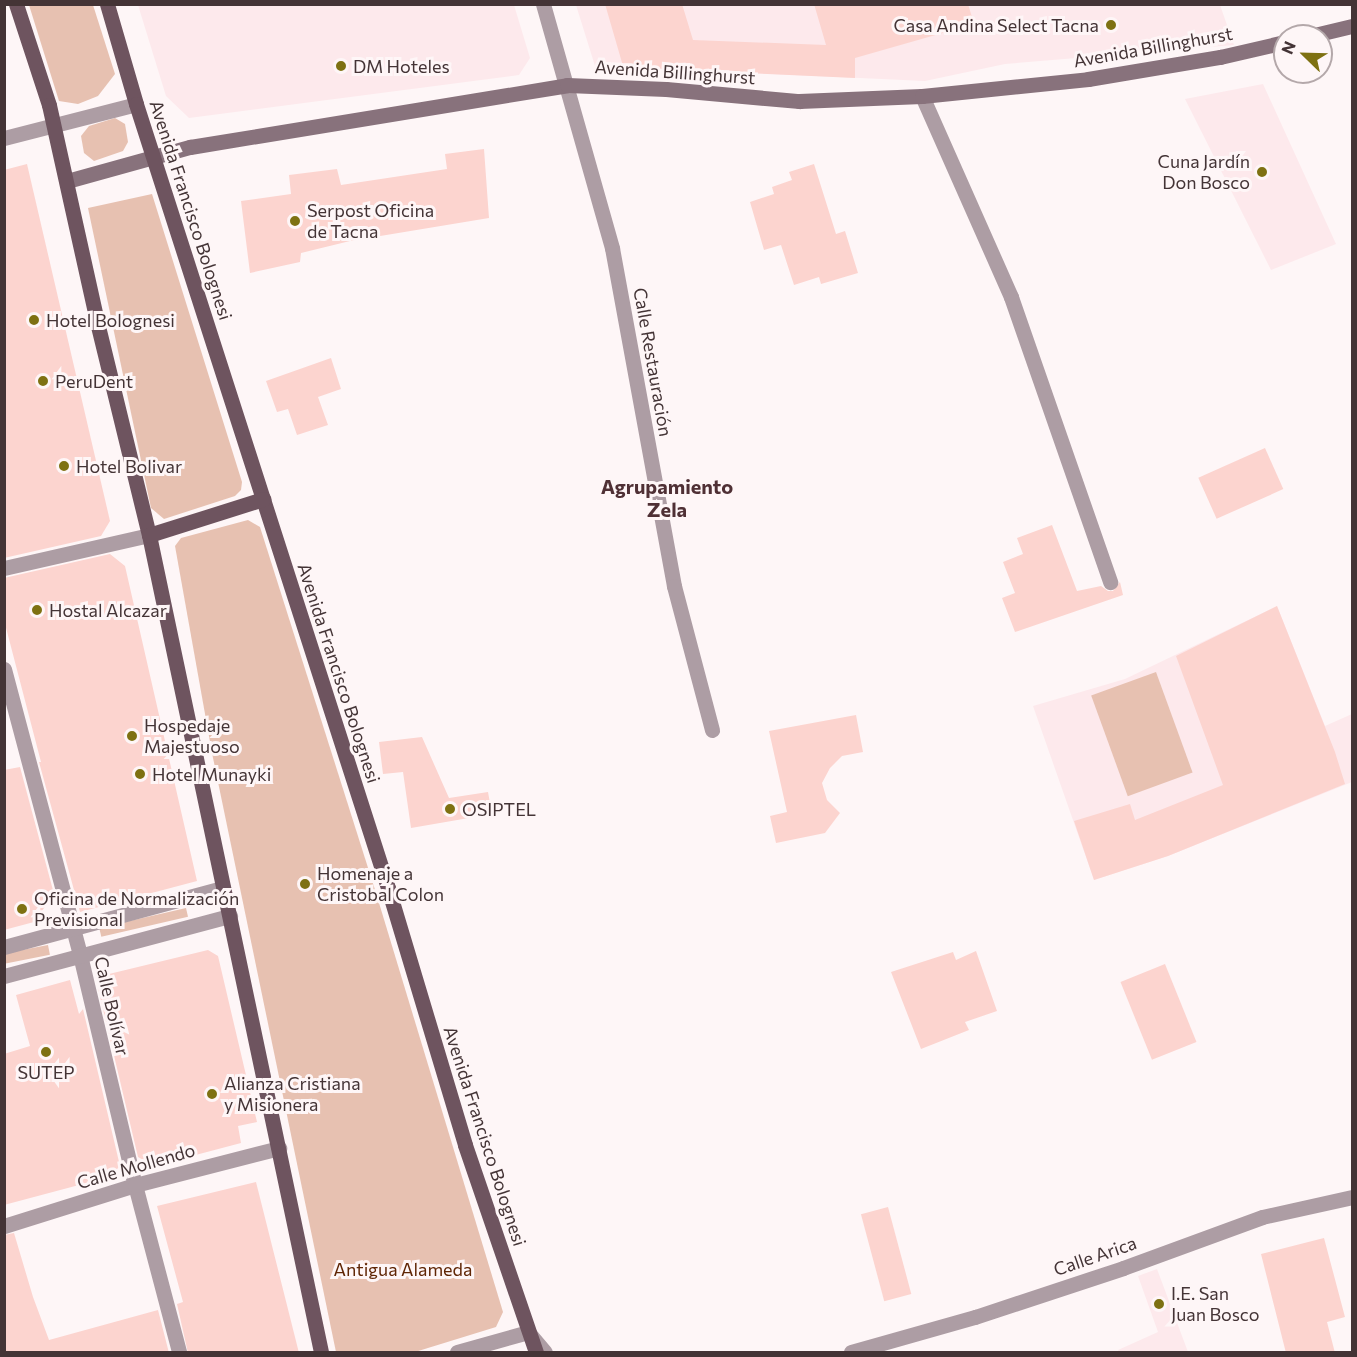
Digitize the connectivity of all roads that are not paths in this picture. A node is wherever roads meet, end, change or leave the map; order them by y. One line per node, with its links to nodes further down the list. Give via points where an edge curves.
1 (16, 4): 10 (main road)
2 (107, 4): 9 (main road, Avenida Francisco Bolognesi)
3 (543, 4): 7 (street, Calle Restauración)
4 (1353, 26): 5 (street)
5 (1333, 31)
6 (1273, 45): 8 (street, Avenida Billinghurst, via 1088,79)
7 (567, 85): 8 (street, Avenida Billinghurst, via 799,101); 12 (street, Avenida Billinghurst, via 190,147); 19 (street, Calle Restauración, via 612,248 674,586)
8 (922, 96): 17 (street, via 1011,297)
9 (136, 104): 10 (street); 12 (main road, Avenida Francisco Bolognesi)
10 (53, 124): 11 (street); 13 (main road)
11 (4, 138)
12 (154, 157): 13 (street, Avenida Billinghurst); 14 (main road, Avenida Francisco Bolognesi)
13 (67, 182): 15 (main road)
14 (263, 499): 15 (main road); 30 (main road, Avenida Francisco Bolognesi, via 388,888 465,1145)
15 (149, 535): 16 (street); 20 (main road)
16 (4, 568)
17 (1110, 582)
18 (4, 669): 22 (street, Calle Bolívar)
19 (712, 730)
20 (223, 888): 21 (main road); 22 (street)
21 (230, 916): 24 (street); 26 (main road)
22 (73, 928): 23 (street); 24 (street, Calle Bolívar)
23 (4, 947)
24 (80, 956): 25 (street); 27 (street, Calle Bolívar)
25 (4, 976)
26 (279, 1148): 27 (street, Calle Mollendo); 32 (main road)
27 (135, 1185): 29 (street, Calle Mollendo); 31 (street, Calle Bolívar)
28 (1353, 1197): 36 (street, Calle Arica, via 1262,1217 975,1317)
29 (4, 1226)
30 (528, 1332): 33 (street); 34 (main road, Avenida Francisco Bolognesi); 35 (street)
31 (179, 1353)
32 (321, 1353)
33 (457, 1353)
34 (536, 1353)
35 (545, 1353)
36 (851, 1353)

